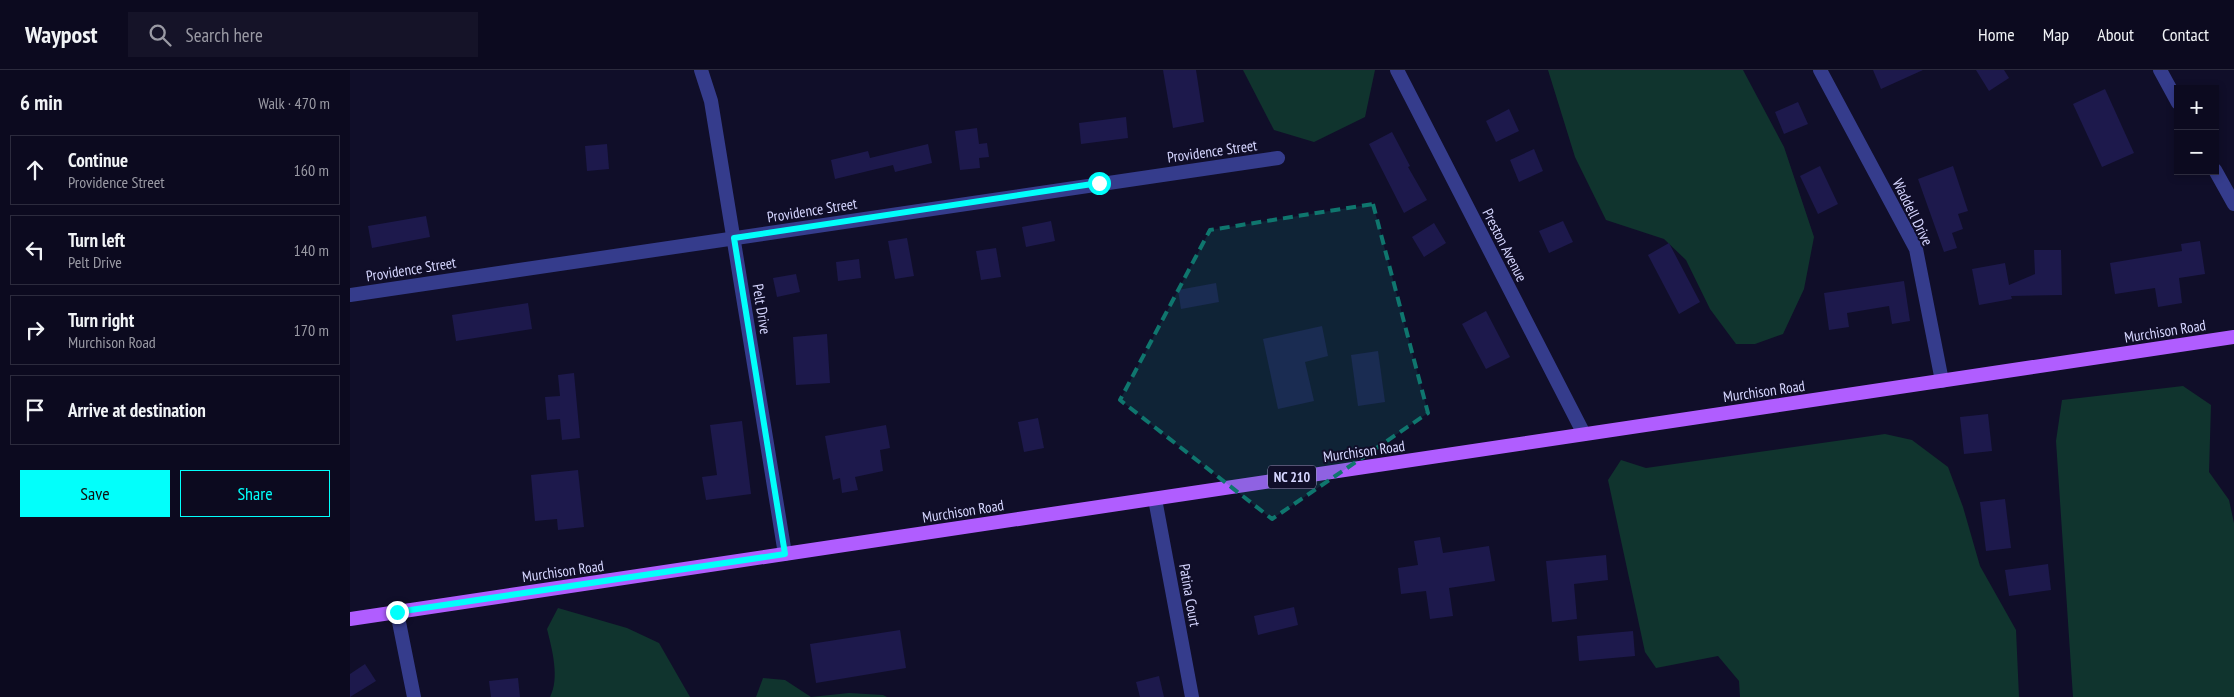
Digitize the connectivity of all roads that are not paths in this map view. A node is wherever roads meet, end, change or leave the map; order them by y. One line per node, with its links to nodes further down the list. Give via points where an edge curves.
1 (701, 70): 9 (street, Pelt Drive, via 711,101)
2 (1398, 70): 13 (street, Preston Avenue)
3 (1820, 70): 12 (street, Waddell Drive, via 1916,249)
4 (2160, 70): 5 (street)
5 (2174, 96)
6 (1278, 158): 9 (street, Providence Street)
7 (2218, 175): 8 (street)
8 (2234, 204)
9 (734, 238): 10 (street, Providence Street); 15 (street, Pelt Drive)
10 (350, 295)
11 (2234, 337): 12 (main road, Murchison Road / NC 210)
12 (1942, 381): 13 (main road, Murchison Road / NC 210)
13 (1584, 434): 14 (main road, Murchison Road / NC 210)
14 (1155, 499): 15 (main road, Murchison Road / NC 210); 19 (street, Patina Court)
15 (785, 554): 16 (main road, Murchison Road / NC 210)
16 (397, 612): 17 (main road, Murchison Road / NC 210); 18 (street)
17 (350, 619)
18 (414, 697)
19 (1192, 697)

